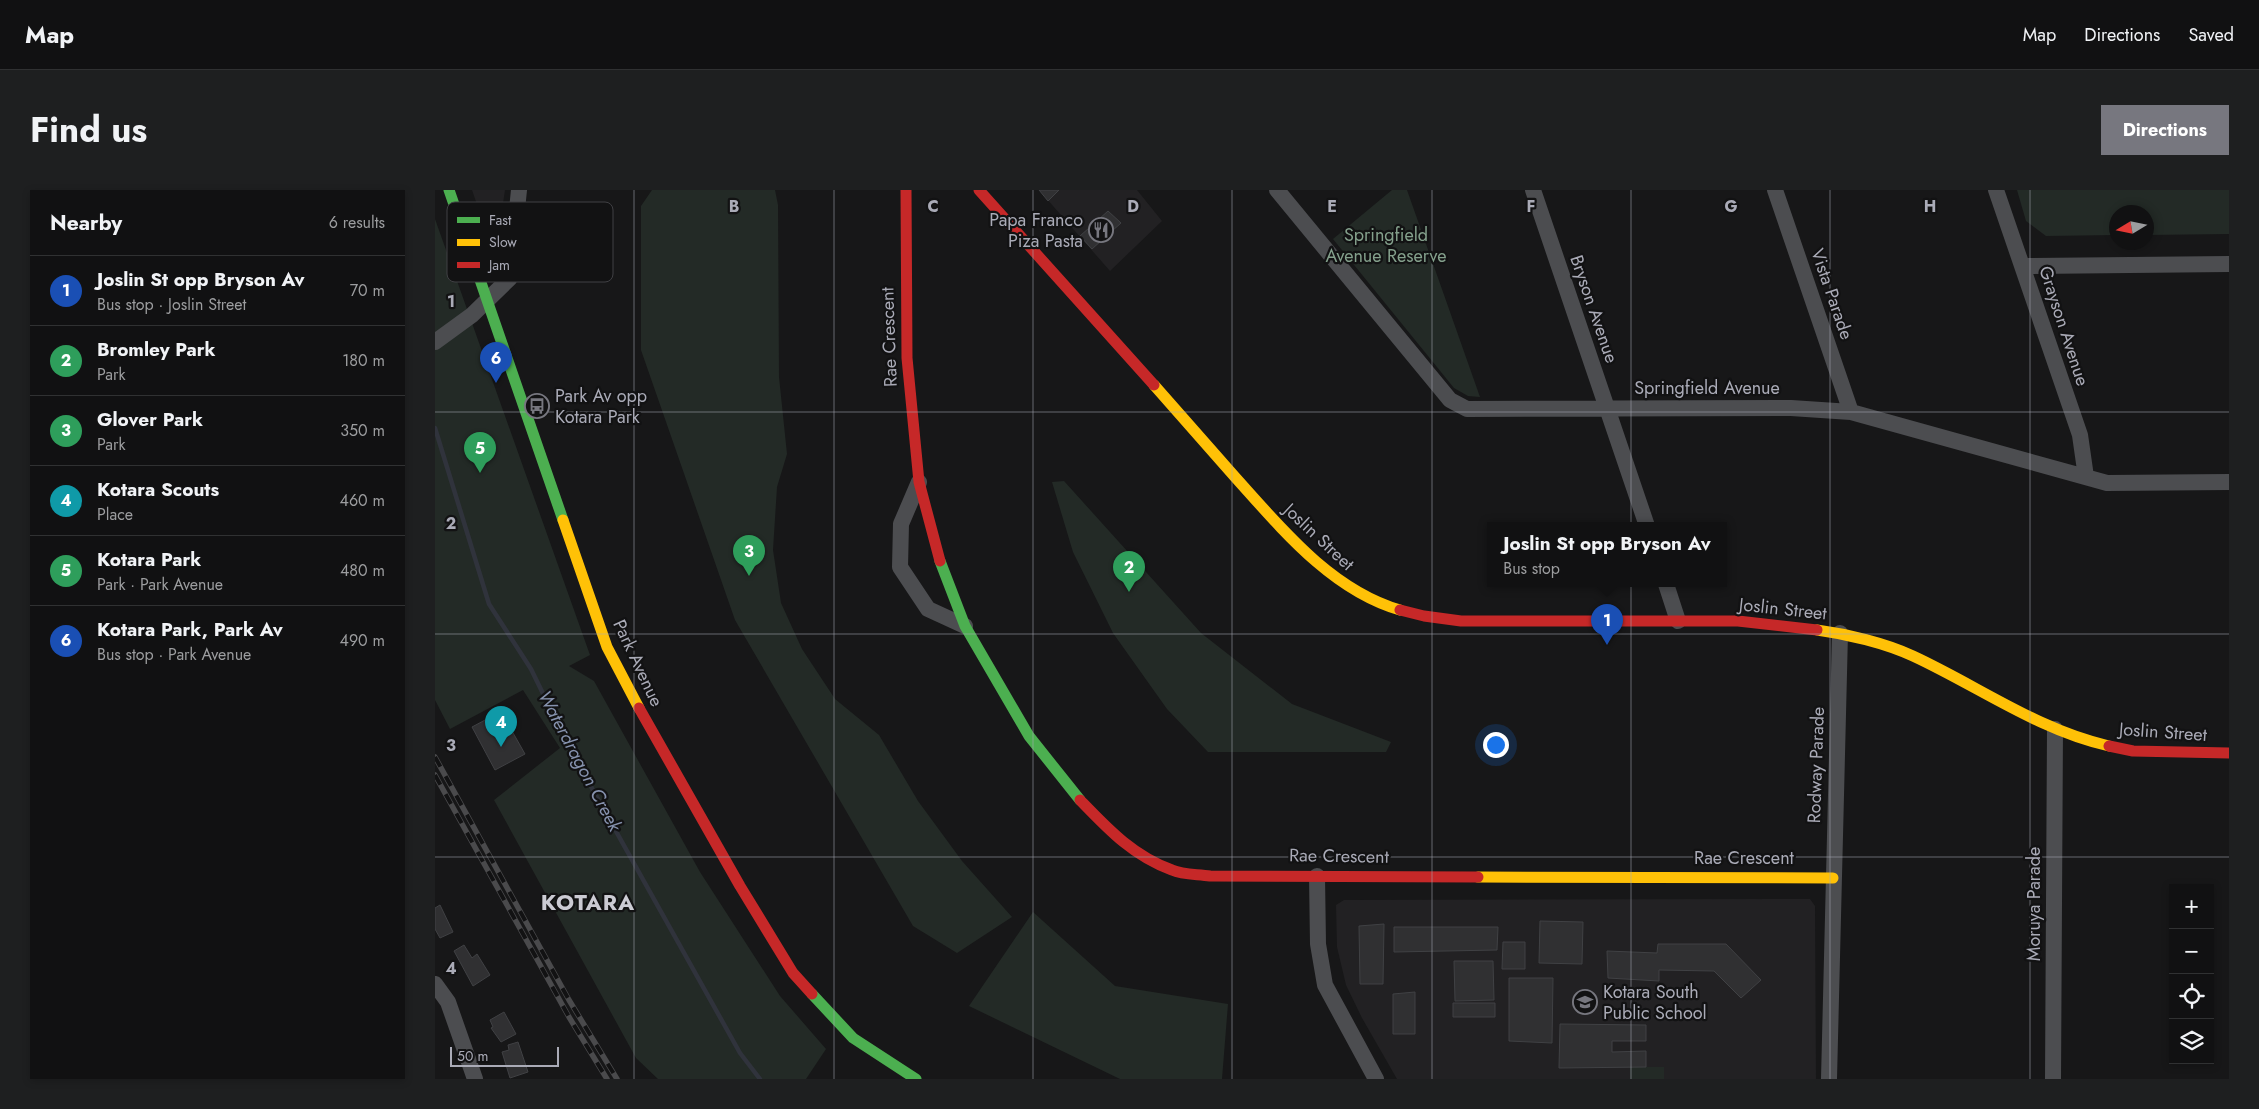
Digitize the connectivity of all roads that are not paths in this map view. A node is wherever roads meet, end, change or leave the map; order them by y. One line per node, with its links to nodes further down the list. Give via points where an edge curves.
1 (449, 190): 8 (street, Park Avenue)
2 (906, 190): 18 (street, Rae Crescent, via 907,358)
3 (979, 190): 22 (street, Joslin Street, via 1271,517 1306,553 1347,586 1381,603 1414,614 1461,621)
4 (1277, 190): 15 (street, Springfield Avenue, via 1450,400 1467,409)
5 (1533, 190): 15 (street, Bryson Avenue)
6 (1775, 190): 16 (street, Vista Parade)
7 (1996, 190): 10 (street, Grayson Avenue)
8 (453, 202)
9 (2229, 264): 10 (street)
10 (2023, 266): 17 (street, Grayson Avenue, via 2079,436)
11 (481, 282): 13 (street, Park Avenue)
12 (506, 282): 13 (street)
13 (488, 301): 14 (street); 31 (street, Park Avenue, via 604,637 621,677 793,974 853,1038)
14 (435, 342)
15 (1607, 408): 16 (street, Springfield Avenue, via 1791,408); 20 (street, Bryson Avenue)
16 (1851, 412): 17 (street, Springfield Avenue)
17 (2086, 477): 19 (street, Springfield Avenue, via 2107,482)
18 (919, 482): 23 (street, Rae Crescent, via 937,553); 23 (street, Rae Crescent, via 901,524 901,567 928,609)
19 (2229, 482)
20 (1646, 522)
21 (1667, 587): 22 (street)
22 (1678, 621): 24 (street, Joslin Street, via 1773,623)
23 (965, 626): 27 (street, Rae Crescent, via 1029,736 1071,791 1119,840 1173,871 1210,876)
24 (1840, 633): 25 (street, Joslin Street, via 1911,655); 28 (street, Rodway Parade)
25 (2055, 729): 26 (street, Joslin Street, via 2133,751); 34 (street, Moruya Parade)
26 (2229, 753)
27 (1317, 876): 28 (street, Rae Crescent); 32 (street, via 1318,944 1325,985)
28 (1833, 878): 33 (street, Rodway Parade)
29 (435, 984): 30 (street, via 447,1002)
30 (475, 1079)
31 (916, 1079)
32 (1376, 1079)
33 (1829, 1079)
34 (2053, 1079)

